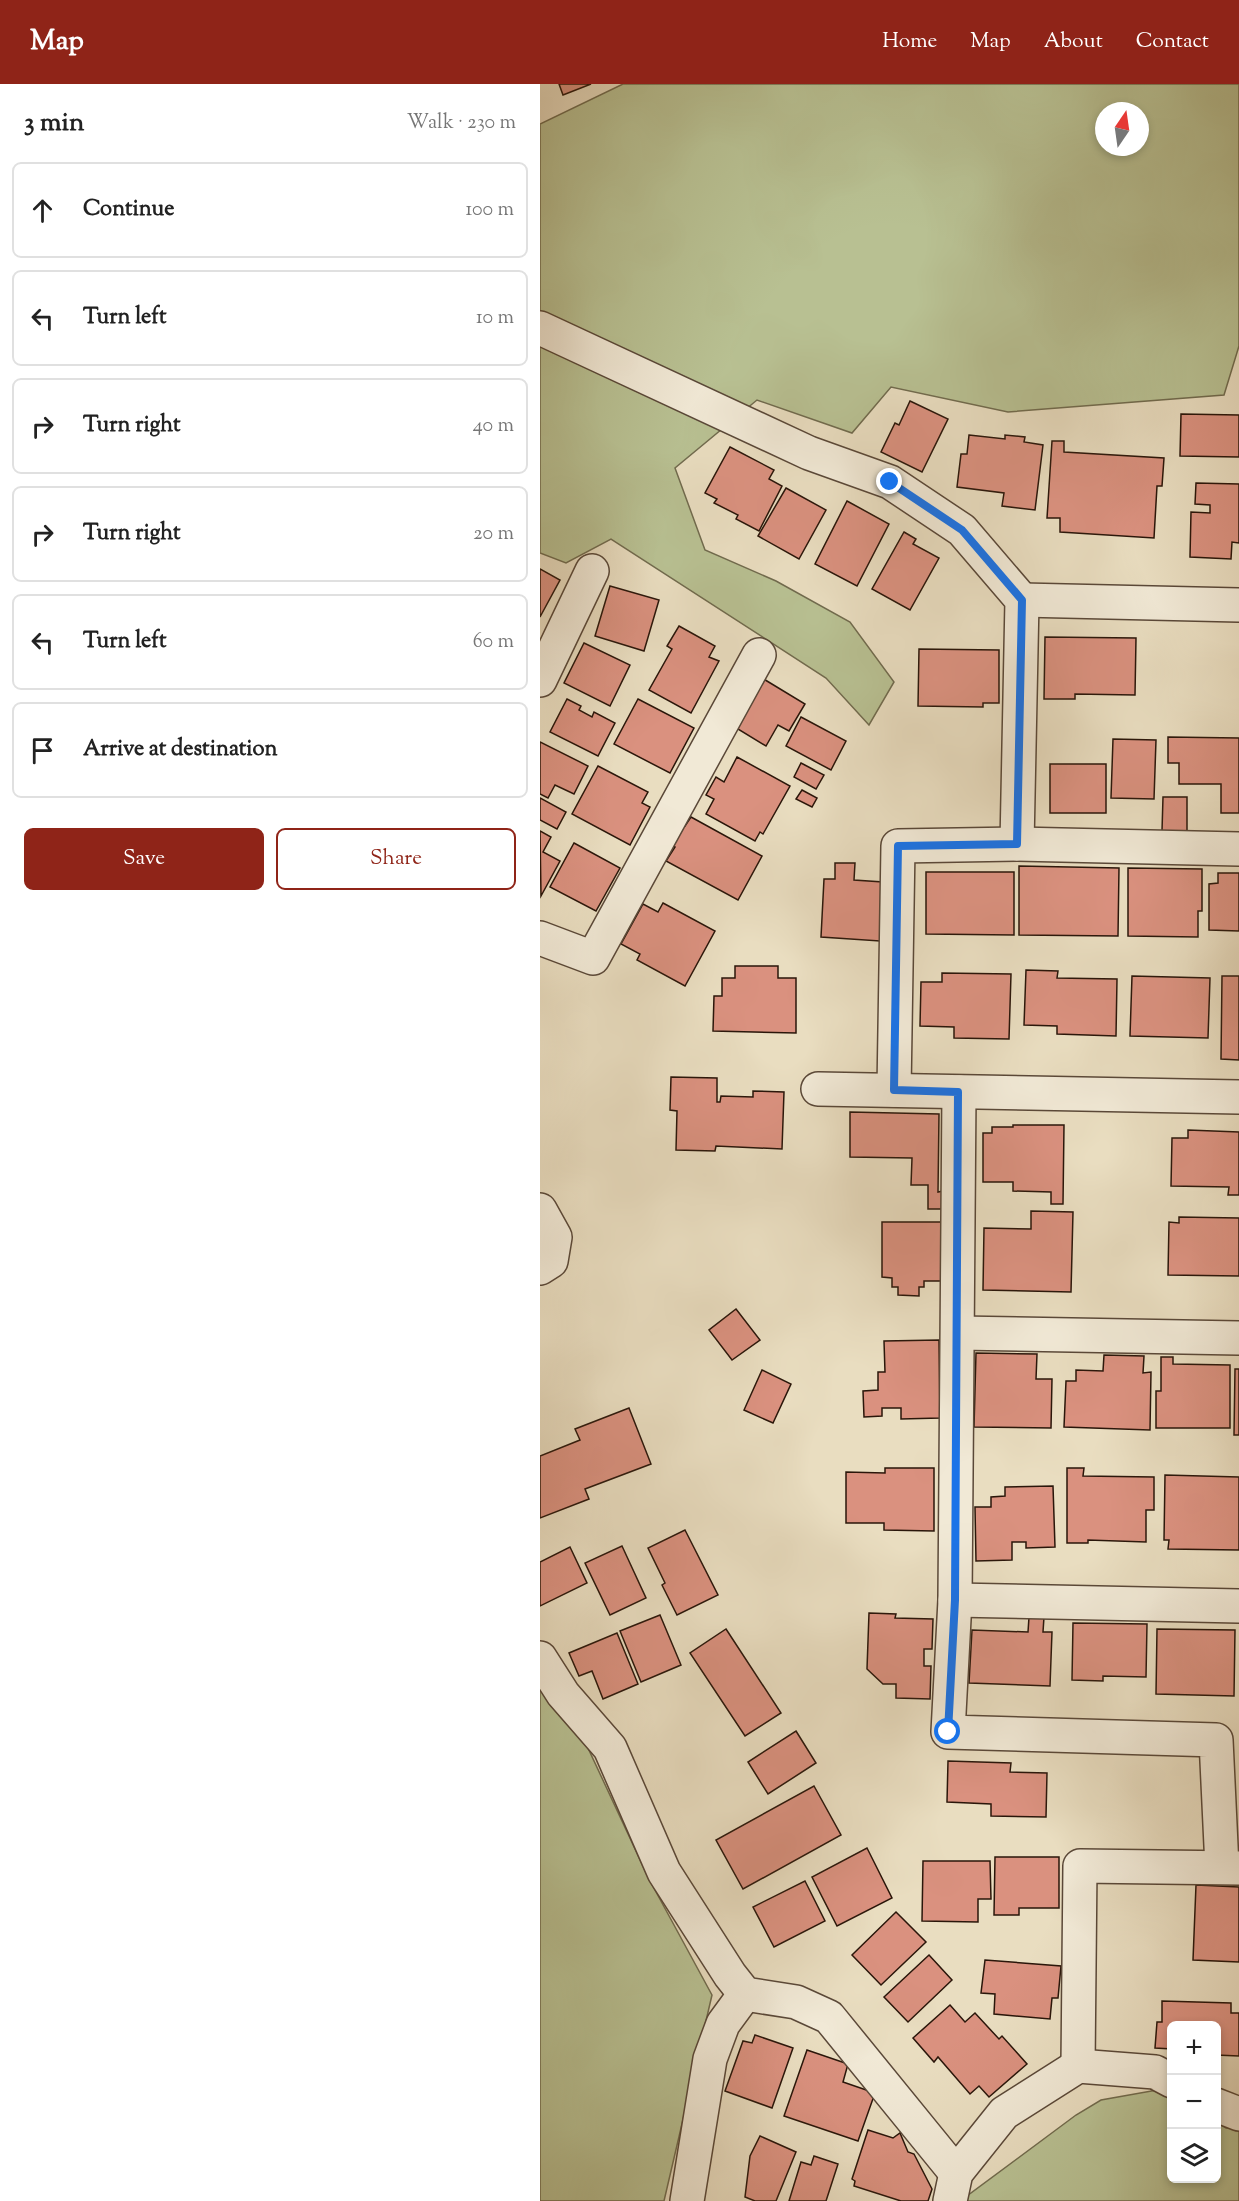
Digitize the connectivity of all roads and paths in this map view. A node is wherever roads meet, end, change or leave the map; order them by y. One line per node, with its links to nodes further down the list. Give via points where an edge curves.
1 (540, 328): 3 (street, via 809,453 890,482 962,530)
2 (592, 571): 6 (street)
3 (1022, 600): 4 (street); 7 (street)
4 (1239, 605)
5 (759, 656): 9 (street, via 593,958)
6 (540, 680)
7 (1017, 844): 8 (street); 11 (street, via 898,846)
8 (1239, 849)
9 (540, 938)
10 (818, 1089): 11 (street)
11 (894, 1090): 12 (street)
12 (958, 1092): 13 (street); 16 (street)
13 (1239, 1097)
14 (540, 1210): 15 (street, via 555,1237 552,1262)
15 (540, 1268)
16 (958, 1333): 17 (street); 18 (street)
17 (1239, 1338)
18 (955, 1600): 19 (street); 21 (street, via 948,1732 1216,1740)
19 (1239, 1606)
20 (540, 1658): 22 (street, via 563,1694 610,1748 664,1872)
21 (1230, 1867): 23 (street, via 1080,1866)
22 (745, 1994): 27 (street, via 796,2002 829,2017); 28 (street, via 723,2024 710,2059)
23 (1078, 2066): 24 (street, via 1155,2073); 27 (street, via 1004,2113)
24 (1167, 2079)
25 (1221, 2107): 26 (street)
26 (1239, 2114)
27 (953, 2187)
28 (687, 2201)

